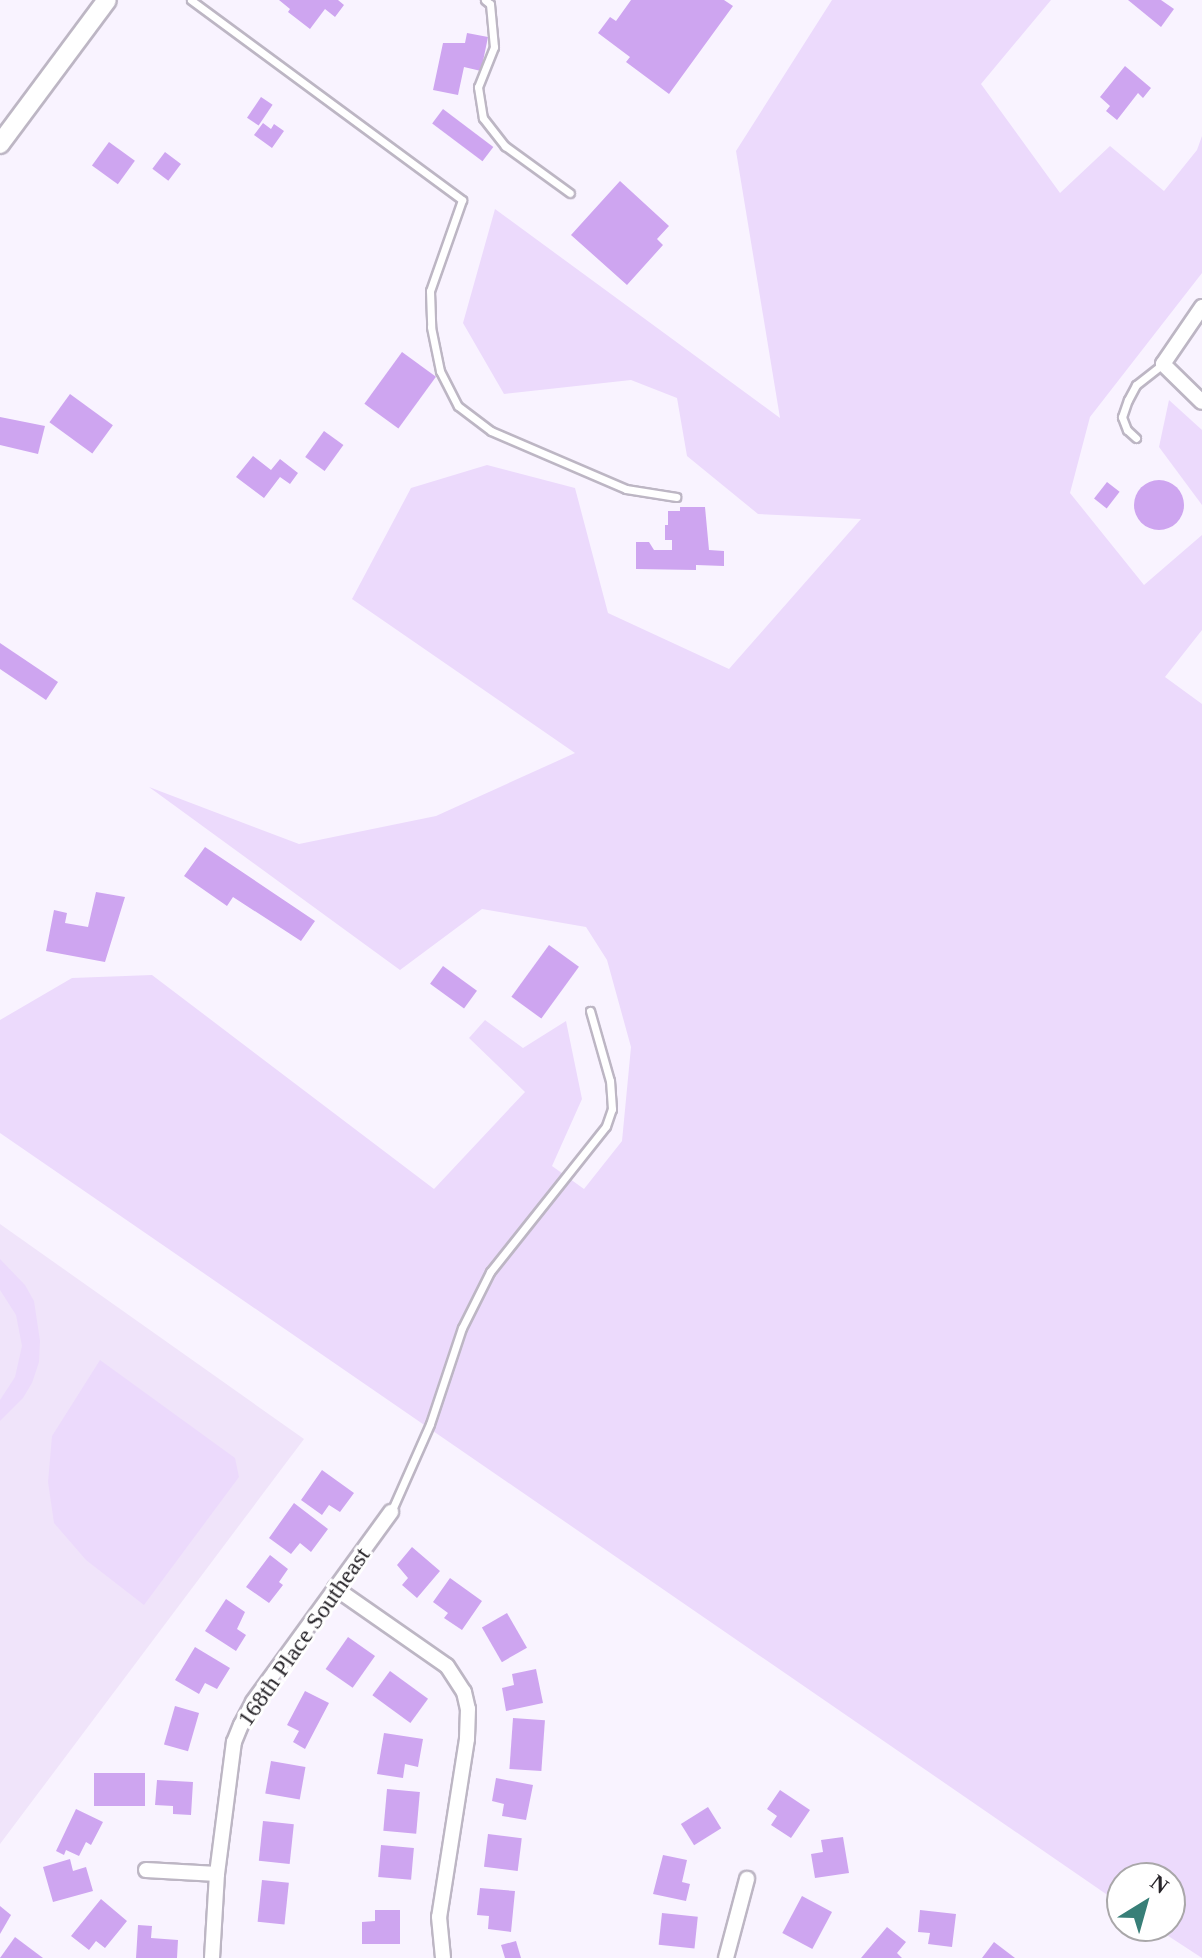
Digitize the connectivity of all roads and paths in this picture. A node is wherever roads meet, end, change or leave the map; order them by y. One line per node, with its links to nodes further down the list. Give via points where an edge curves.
1 (107, 0): 4 (street)
2 (191, 0): 10 (lane, via 462,200 430,291 440,371 458,406 491,431 626,489)
3 (485, 0): 5 (lane, via 490,4 494,47 478,87 483,118 505,146)
4 (0, 144)
5 (570, 193)
6 (1202, 307): 7 (street)
7 (1163, 364): 8 (street); 9 (lane, via 1136,385 1128,400 1122,417)
8 (1202, 402)
9 (1136, 438)
10 (676, 497)
11 (590, 1011): 12 (lane, via 610,1081 612,1109 606,1126 485,1282)
12 (391, 1512): 13 (street, 168th Place Southeast)
13 (335, 1588): 15 (street, 168th Place Southeast, via 241,1725 234,1742); 18 (street, via 447,1666 464,1692 467,1739 439,1917)
14 (146, 1870): 15 (street)
15 (217, 1874): 17 (street, 168th Place Southeast)
16 (747, 1879): 19 (street)
17 (212, 1958)
18 (443, 1958)
19 (726, 1958)

